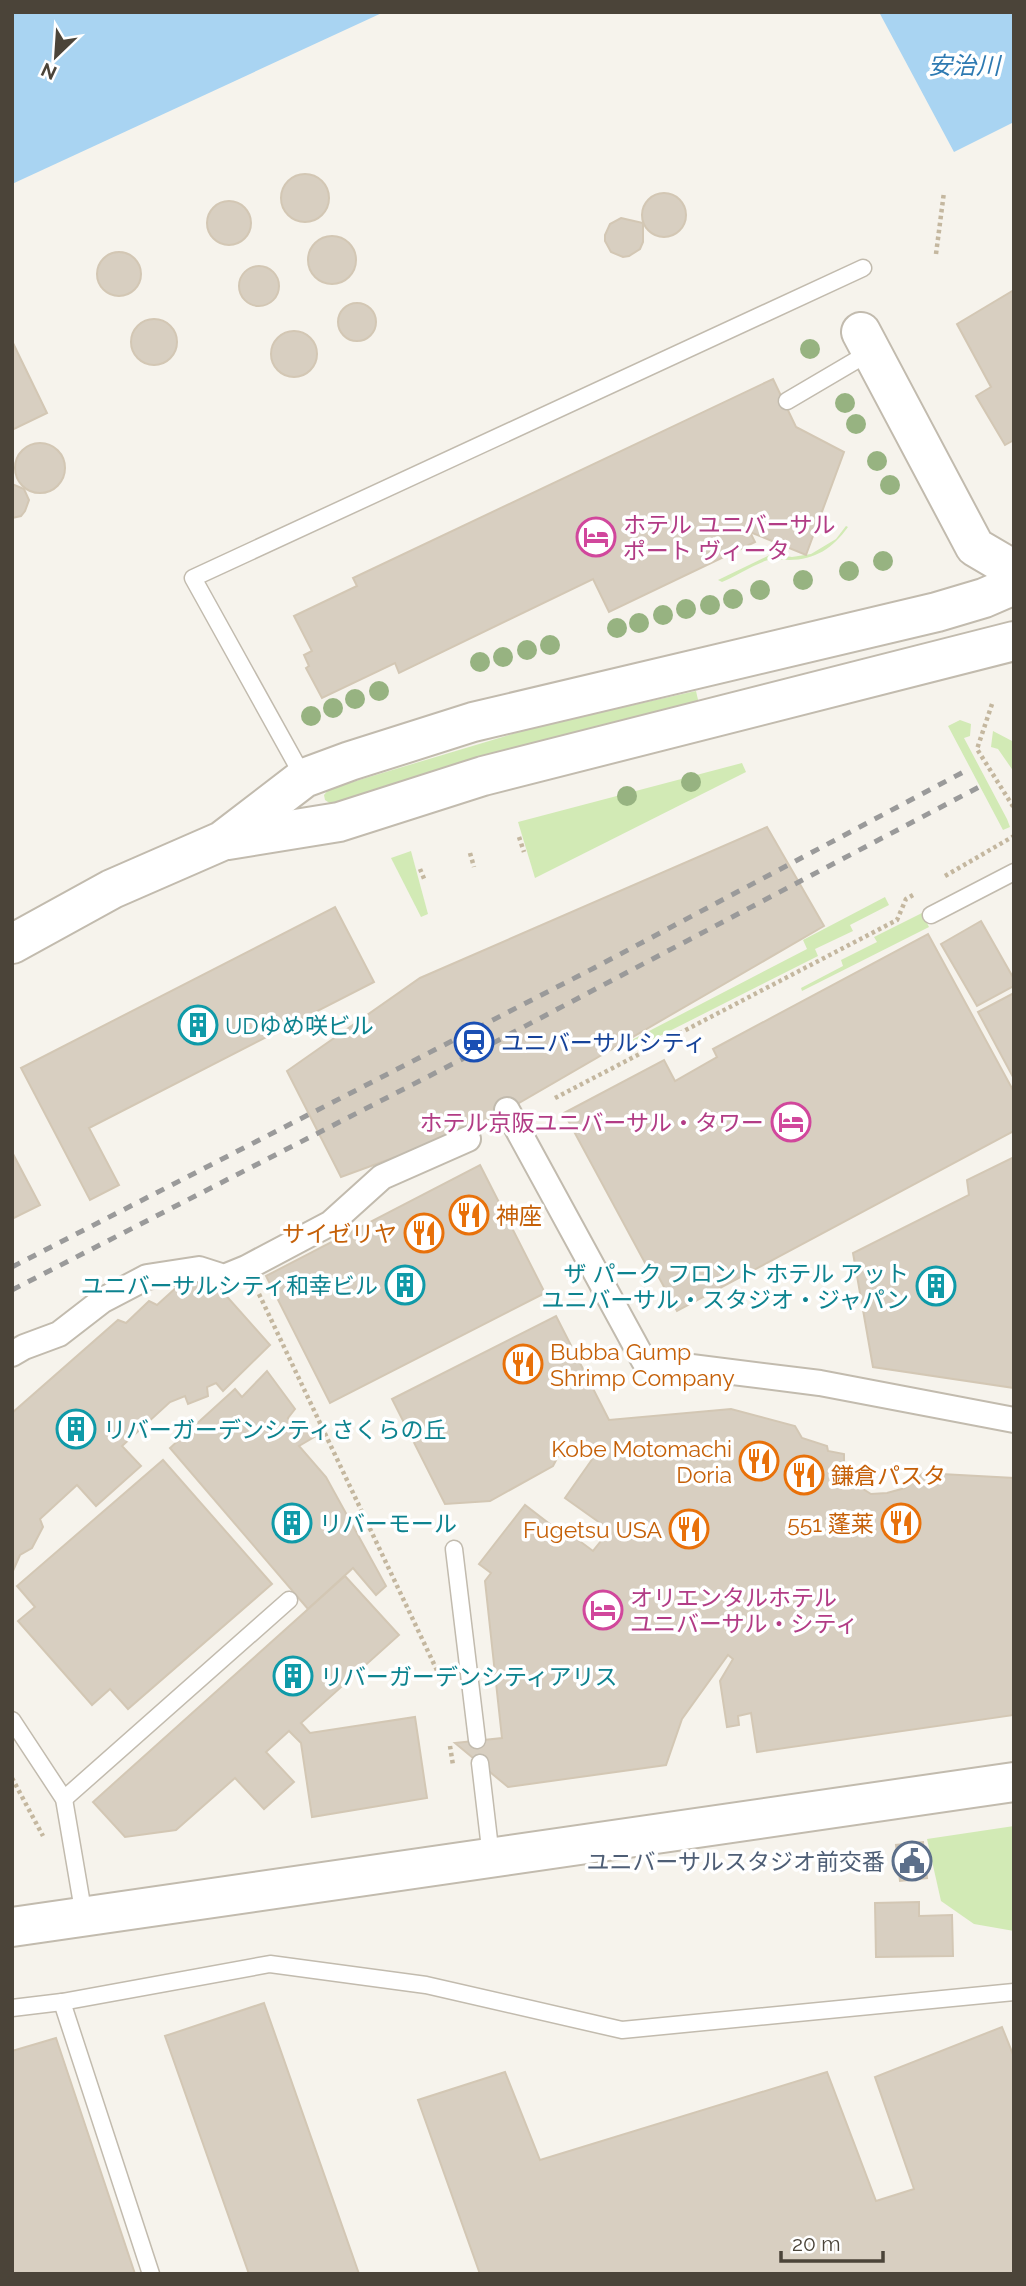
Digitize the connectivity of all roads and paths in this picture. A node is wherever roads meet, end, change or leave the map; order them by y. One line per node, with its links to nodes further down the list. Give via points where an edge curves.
1 (944, 192): 2 (path)
2 (936, 254)
3 (863, 268): 11 (lane, via 193,578)
4 (866, 341): 5 (lane); 6 (street)
5 (786, 401)
6 (975, 547): 7 (street); 8 (street)
7 (1014, 570)
8 (999, 591): 9 (street); 11 (street, via 937,612 473,722)
9 (1013, 642): 15 (street, via 482,776 339,822)
10 (992, 704): 12 (path, via 977,749)
11 (303, 778): 15 (street)
12 (1014, 808)
13 (1014, 836): 21 (path)
14 (519, 837): 16 (path)
15 (222, 841): 25 (street, via 112,889)
16 (524, 852)
17 (470, 853): 18 (path)
18 (474, 867)
19 (421, 869): 22 (path)
20 (1014, 872): 24 (lane)
21 (942, 878)
22 (425, 881)
23 (918, 892): 26 (path, via 906,899 897,920)
24 (930, 915)
25 (12, 944)
26 (555, 1098)
27 (507, 1110): 31 (street, via 643,1361 820,1383)
28 (468, 1139): 29 (street, via 382,1177 331,1223)
29 (246, 1268): 30 (street, via 224,1276 199,1269 147,1277 103,1300 59,1334); 34 (path, via 441,1679)
30 (12, 1354)
31 (1014, 1420)
32 (454, 1549): 37 (lane)
33 (289, 1600): 42 (lane)
34 (443, 1693)
35 (12, 1720): 42 (lane)
36 (449, 1733): 39 (path)
37 (477, 1740)
38 (480, 1763): 44 (lane)
39 (454, 1773)
40 (12, 1778): 43 (path)
41 (1014, 1782): 44 (street)
42 (64, 1799): 45 (lane)
43 (49, 1847)
44 (491, 1857): 45 (street)
45 (84, 1916): 46 (street)
46 (12, 1927)
47 (1014, 1992): 48 (lane, via 622,2030 426,1985 270,1964)
48 (62, 2002): 49 (lane); 50 (lane)
49 (12, 2008)
50 (151, 2274)

